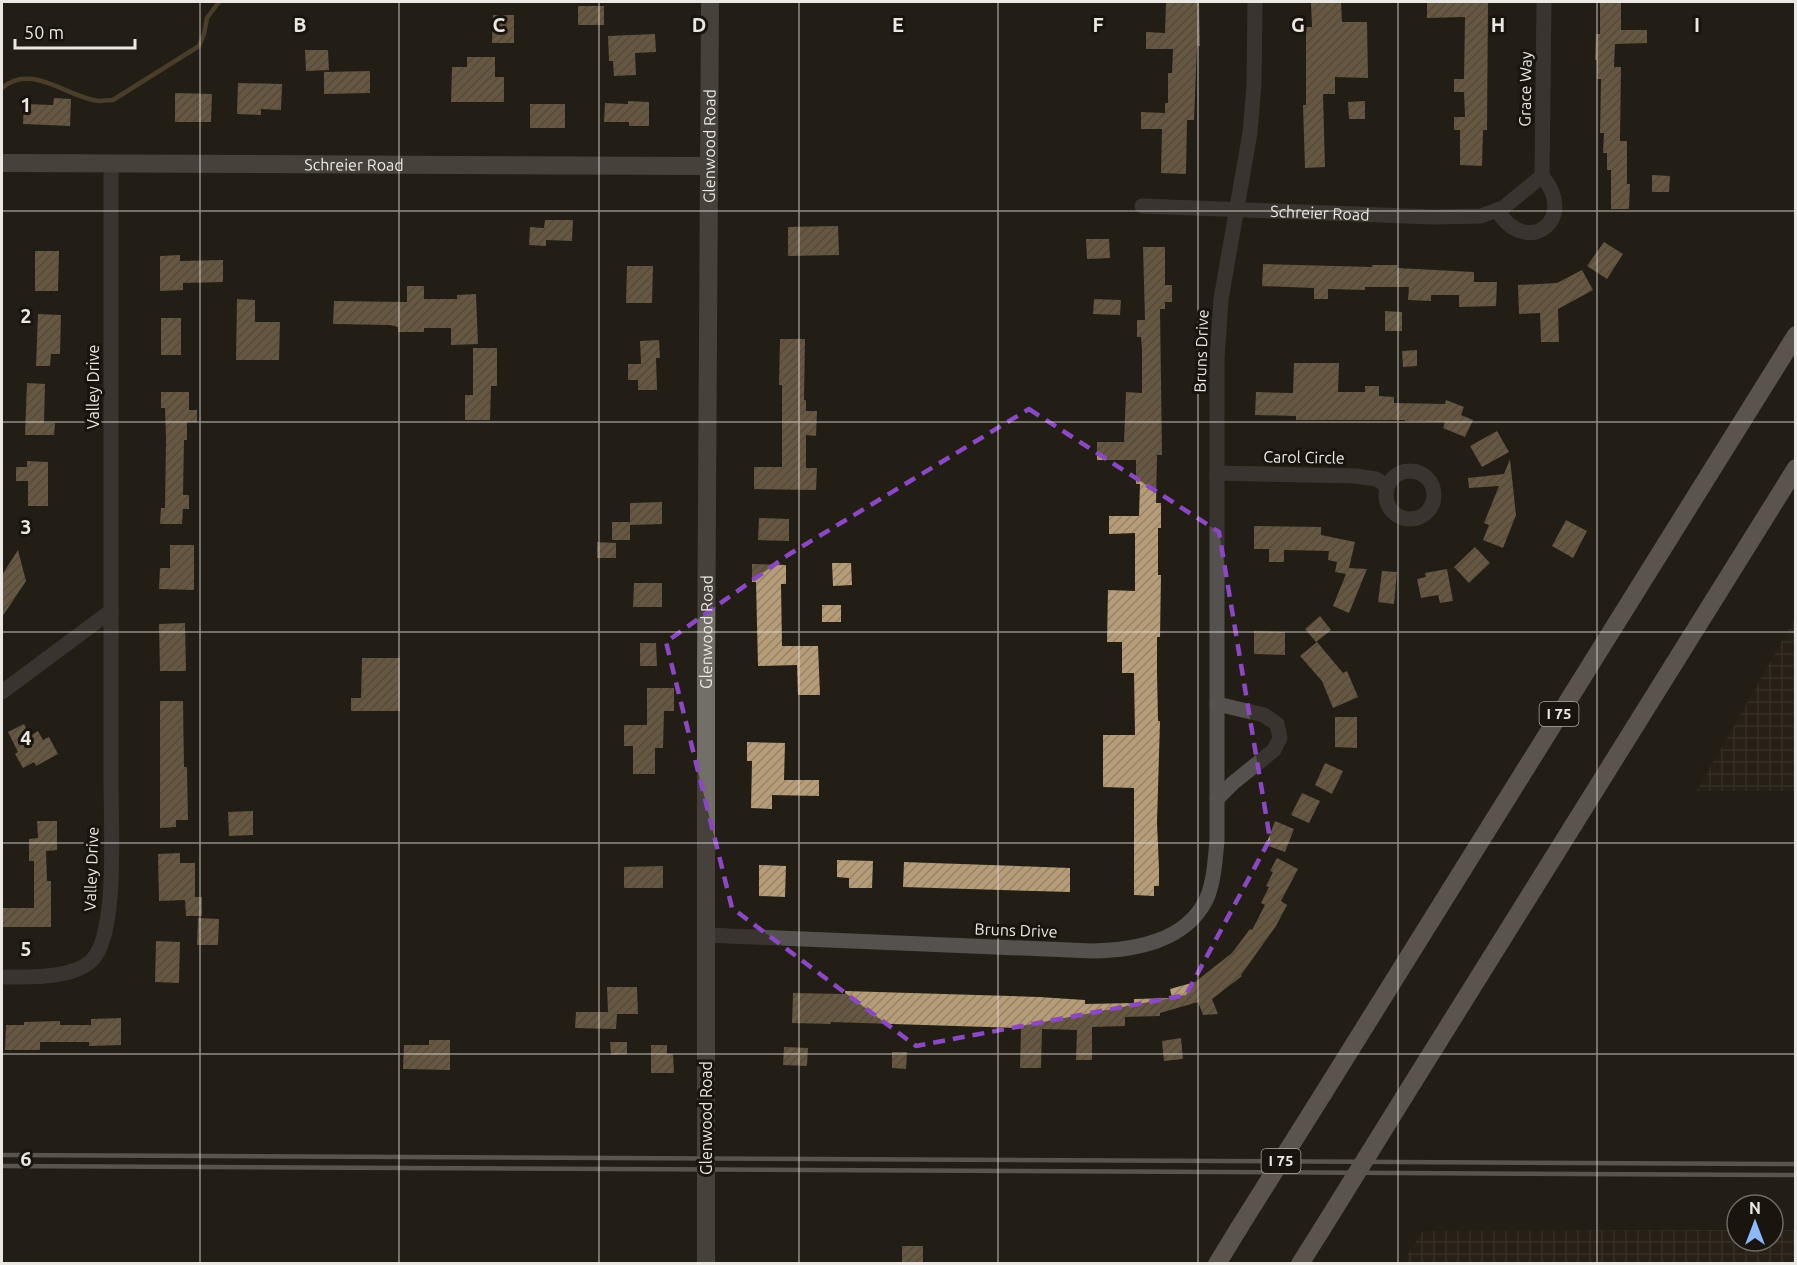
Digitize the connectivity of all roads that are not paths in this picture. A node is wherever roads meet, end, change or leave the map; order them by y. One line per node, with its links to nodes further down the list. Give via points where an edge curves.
1 (710, 2): 6 (street, Glenwood Road)
2 (1255, 2): 9 (street, Bruns Drive, via 1250,133)
3 (1544, 2): 7 (street, Grace Way)
4 (8, 163): 5 (street, Schreier Road)
5 (111, 163): 6 (street, Schreier Road); 15 (street, Valley Drive)
6 (708, 166): 19 (street, Glenwood Road)
7 (1542, 177): 10 (street, Schreier Road); 10 (street, via 1554,195 1556,209 1551,222 1540,232 1523,233 1511,227)
8 (1142, 207): 9 (street, Schreier Road)
9 (1237, 209): 10 (street, Schreier Road, via 1433,217 1481,216); 13 (street, Bruns Drive, via 1221,299)
10 (1497, 210)
11 (1796, 335): 22 (highway, I 75, bridge)
12 (1796, 468): 23 (highway, bridge)
13 (1217, 473): 14 (street, Carol Circle, via 1356,476 1376,479); 17 (street, Bruns Drive)
14 (1387, 486)
15 (111, 611): 16 (street); 20 (street, Valley Drive, via 111,864 104,936 95,956 74,970)
16 (2, 692)
17 (1217, 704): 18 (street, Bruns Drive); 18 (street, via 1264,715 1276,724 1280,738 1274,750)
18 (1217, 799): 19 (street, Bruns Drive, via 1215,865 1206,901 1175,933 1141,946 1093,951)
19 (705, 935): 21 (street, Glenwood Road)
20 (2, 977)
21 (706, 1263)
22 (1217, 1263)
23 (1300, 1263)

